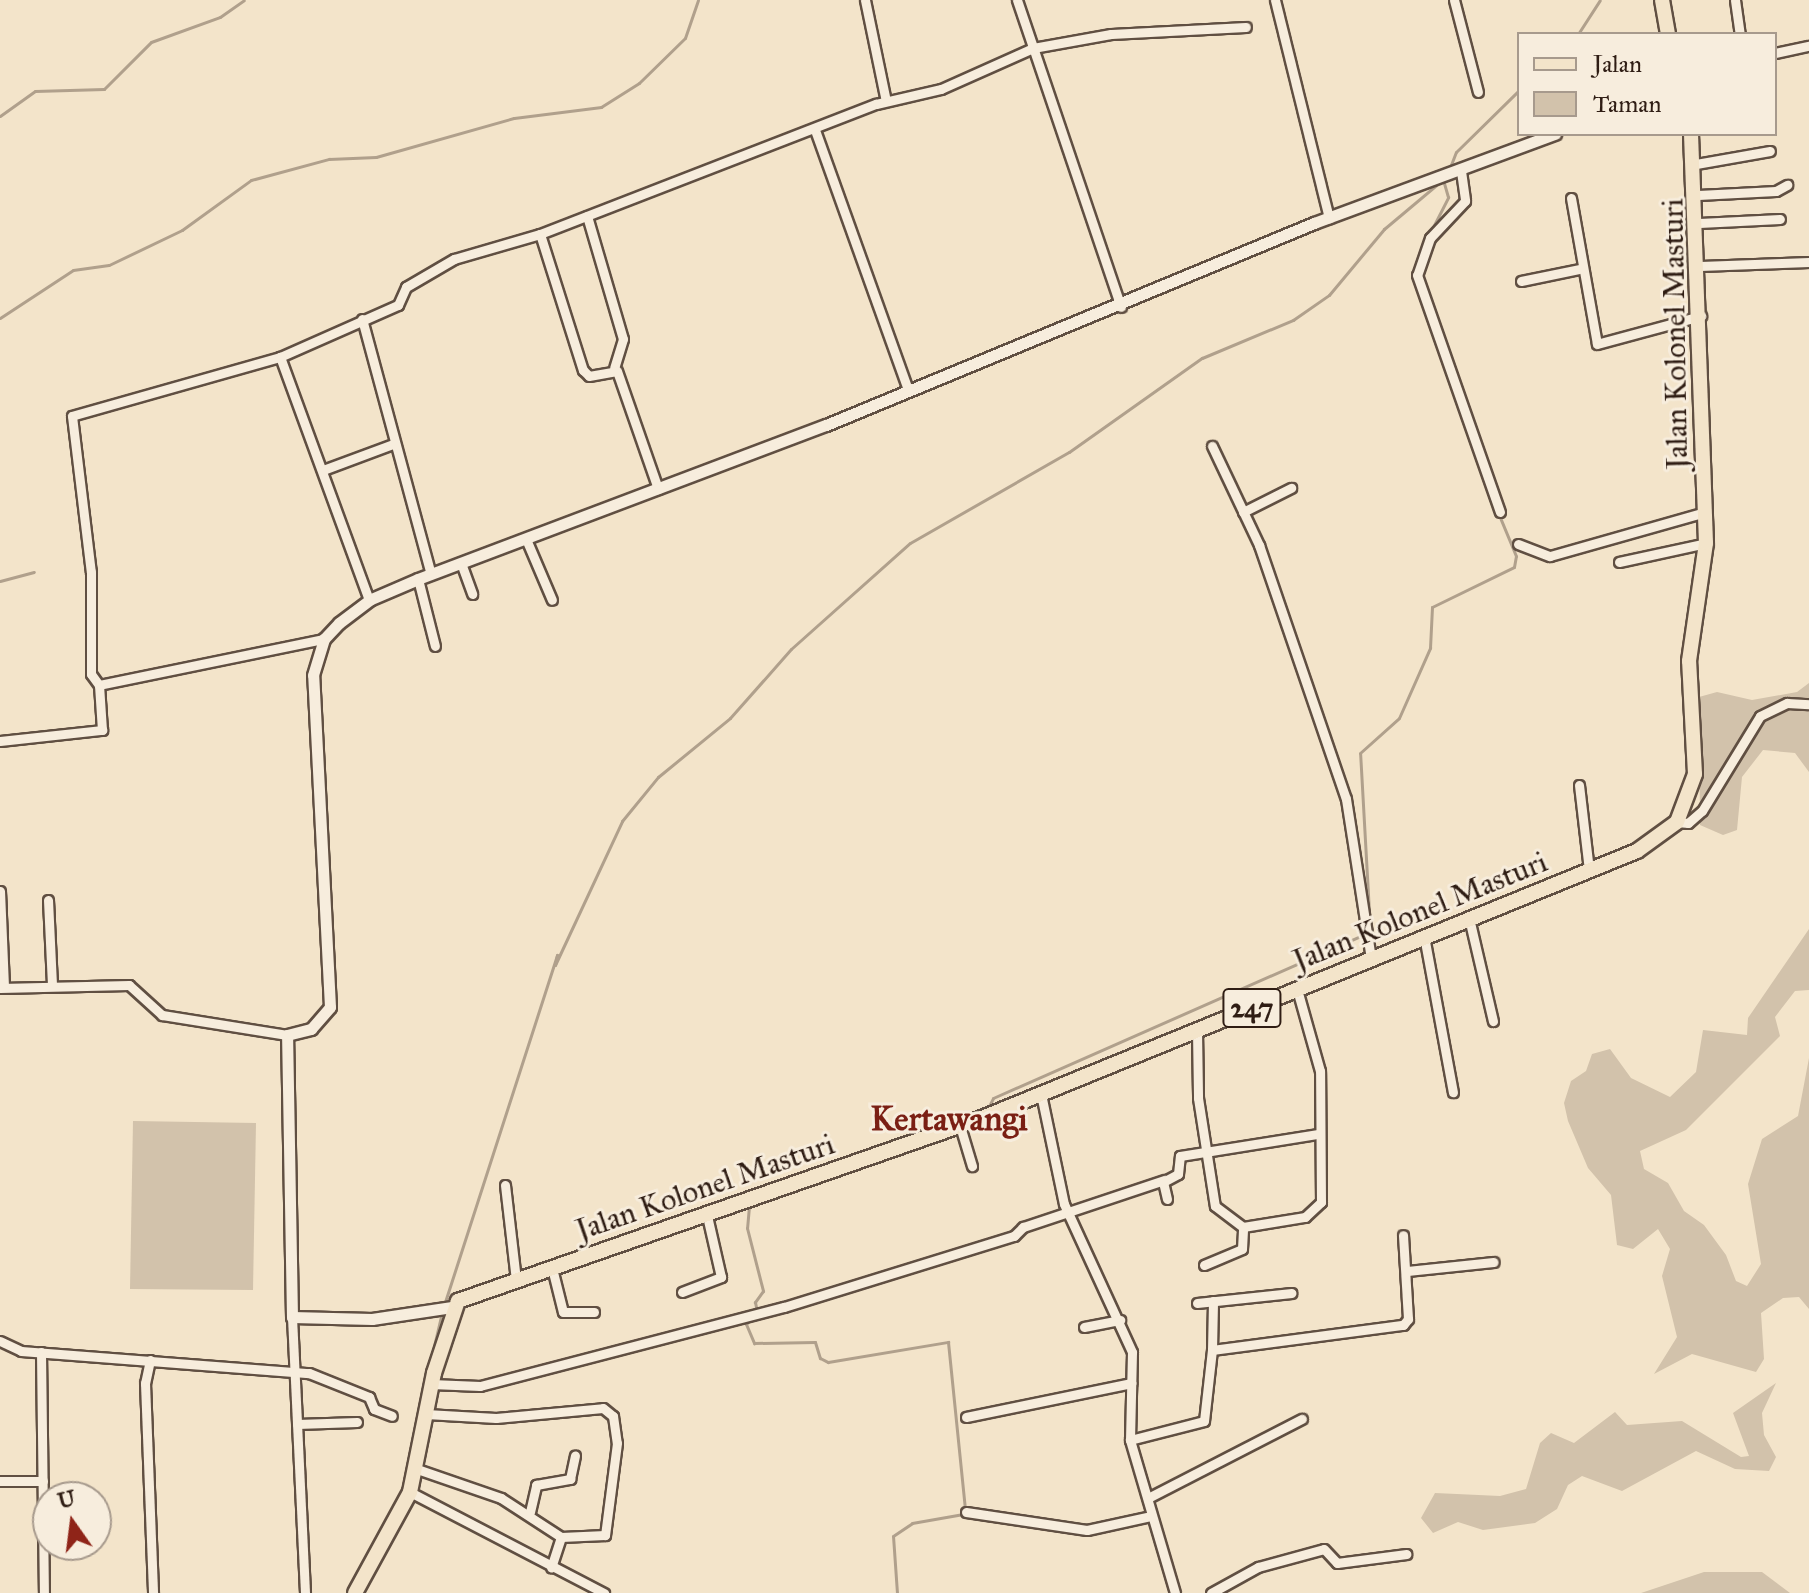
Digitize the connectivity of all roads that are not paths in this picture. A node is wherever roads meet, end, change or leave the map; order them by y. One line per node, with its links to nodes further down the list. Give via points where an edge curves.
1 (865, 0): 14 (street)
2 (1017, 0): 11 (street)
3 (1275, 0): 25 (street)
4 (1454, 0): 13 (street)
5 (1662, 0): 8 (main road)
6 (1735, 0): 9 (street)
7 (1246, 27): 11 (street, via 1111,34)
8 (1668, 32)
9 (1740, 32)
10 (1809, 46): 12 (street)
11 (1033, 48): 14 (street, via 941,89); 33 (street)
12 (1777, 53)
13 (1478, 92)
14 (886, 101): 15 (street)
15 (815, 130): 24 (street); 38 (street)
16 (1550, 136): 20 (street)
17 (1691, 136): 19 (main road, Jalan Kolonel Masturi)
18 (1770, 151): 19 (street)
19 (1696, 164): 22 (main road, Jalan Kolonel Masturi)
20 (1455, 173): 25 (street); 45 (street, via 1465,201 1430,238 1417,275)
21 (1787, 185): 22 (street, via 1776,191)
22 (1698, 195): 27 (main road, Jalan Kolonel Masturi)
23 (1571, 198): 31 (street)
24 (587, 216): 28 (street); 37 (street, via 623,339)
25 (1329, 218): 33 (street)
26 (1780, 219): 27 (street)
27 (1699, 223): 30 (main road, Jalan Kolonel Masturi)
28 (540, 234): 35 (street, via 454,259 406,287 398,305); 37 (street, via 583,370 589,376)
29 (1809, 262): 30 (street)
30 (1700, 266): 34 (main road, Jalan Kolonel Masturi)
31 (1579, 269): 32 (street); 34 (street, via 1597,344)
32 (1521, 281)
33 (1121, 307): 38 (street)
34 (1701, 316): 46 (main road, Jalan Kolonel Masturi)
35 (362, 319): 36 (street); 39 (street)
36 (280, 357): 41 (street); 59 (street, via 72,416 91,572 89,659)
37 (614, 368): 43 (street)
38 (908, 390): 43 (street)
39 (393, 444): 41 (street); 52 (street)
40 (1212, 446): 44 (street)
41 (323, 470): 55 (street, via 350,562)
42 (1291, 488): 44 (street)
43 (658, 489): 47 (street)
44 (1243, 512): 69 (street, via 1288,622 1346,799)
45 (1500, 512)
46 (1705, 512): 48 (main road, Jalan Kolonel Masturi); 49 (street, via 1550,556)
47 (526, 539): 51 (street); 56 (street)
48 (1706, 543): 50 (street); 63 (main road, Jalan Kolonel Masturi, via 1689,661 1695,774)
49 (1518, 544)
50 (1619, 562)
51 (461, 563): 52 (street); 54 (street)
52 (431, 574): 53 (street)
53 (418, 579): 55 (street); 58 (street)
54 (472, 594)
55 (369, 600): 57 (street)
56 (552, 600)
57 (324, 639): 59 (street); 75 (street, via 313,675 314,751 332,991 323,1019)
58 (435, 646)
59 (99, 685): 61 (street, via 102,730)
60 (1809, 704): 63 (street, via 1787,703 1760,716 1702,811 1688,823)
61 (0, 741)
62 (1579, 785): 64 (street)
63 (1677, 822): 64 (main road, Jalan Kolonel Masturi / 247, via 1654,842)
64 (1589, 870): 67 (main road, Jalan Kolonel Masturi / 247)
65 (0, 891): 71 (street)
66 (48, 900): 70 (street)
67 (1469, 918): 68 (main road, Jalan Kolonel Masturi / 247); 73 (street)
68 (1424, 936): 69 (main road, Jalan Kolonel Masturi / 247); 76 (street)
69 (1371, 958): 72 (main road, Jalan Kolonel Masturi / 247)
70 (52, 985): 71 (street); 75 (street, via 129,985 162,1015)
71 (2, 988)
72 (1297, 989): 74 (main road, Jalan Kolonel Masturi / 247); 79 (street, via 1320,1071)
73 (1493, 1021)
74 (1197, 1031): 77 (main road, Jalan Kolonel Masturi / 247); 80 (street)
75 (287, 1035): 100 (street)
76 (1453, 1092)
77 (1041, 1094): 78 (main road, Jalan Kolonel Masturi / 247); 85 (street)
78 (960, 1126): 81 (street); 86 (main road, Jalan Kolonel Masturi / 247)
79 (1318, 1134): 80 (street); 87 (street, via 1321,1202 1314,1213)
80 (1206, 1147): 82 (street, via 1180,1156 1178,1174); 87 (street, via 1215,1206)
81 (972, 1166)
82 (1164, 1180): 84 (street); 85 (street)
83 (505, 1185): 93 (street)
84 (1167, 1199)
85 (1070, 1215): 101 (street); 109 (street, via 784,1307 480,1386)
86 (707, 1216): 91 (main road, Jalan Kolonel Masturi / 247); 94 (street, via 721,1277)
87 (1243, 1227): 90 (street, via 1242,1249)
88 (1403, 1235): 92 (street)
89 (1494, 1262): 92 (street)
90 (1204, 1265)
91 (552, 1268): 93 (main road, Jalan Kolonel Masturi / 247); 99 (street, via 563,1312)
92 (1407, 1271): 104 (street, via 1408,1319 1395,1328)
93 (516, 1280): 98 (main road, Jalan Kolonel Masturi / 247)
94 (682, 1292)
95 (1291, 1293): 96 (street)
96 (1213, 1301): 97 (street); 104 (street)
97 (1197, 1303)
98 (447, 1307): 100 (street, via 372,1319); 109 (main road)
99 (594, 1312)
100 (292, 1317): 107 (street)
101 (1120, 1320): 102 (street); 108 (street, via 1132,1352)
102 (1084, 1327)
103 (0, 1341): 105 (street)
104 (1212, 1350): 116 (street, via 1204,1421)
105 (41, 1352): 106 (street); 121 (street)
106 (150, 1360): 107 (street); 132 (street, via 145,1383)
107 (295, 1371): 111 (street, via 369,1397 374,1409); 115 (street)
108 (1132, 1383): 112 (street); 116 (street)
109 (431, 1384): 110 (main road)
110 (426, 1414): 118 (main road); 127 (street, via 496,1418 605,1409 613,1416 617,1443 605,1535)
111 (392, 1416)
112 (966, 1417)
113 (1302, 1419): 123 (street)
114 (357, 1422): 115 (street)
115 (297, 1424): 133 (street)
116 (1130, 1440): 123 (street)
117 (575, 1456): 124 (street, via 570,1479 536,1485)
118 (417, 1469): 122 (main road); 124 (street)
119 (0, 1481): 120 (street)
120 (32, 1481)
121 (43, 1481)
122 (410, 1492): 130 (street); 134 (main road)
123 (1148, 1498): 126 (street)
124 (530, 1512): 127 (street)
125 (966, 1512): 126 (street, via 1087,1530)
126 (1151, 1516): 136 (street)
127 (561, 1537): 130 (street)
128 (1406, 1554): 137 (street, via 1337,1563 1324,1549 1258,1567)
129 (44, 1561): 131 (street)
130 (551, 1567): 135 (street)
131 (44, 1593)
132 (153, 1593)
133 (305, 1593)
134 (355, 1593)
135 (604, 1593)
136 (1175, 1593)
137 (1211, 1593)

